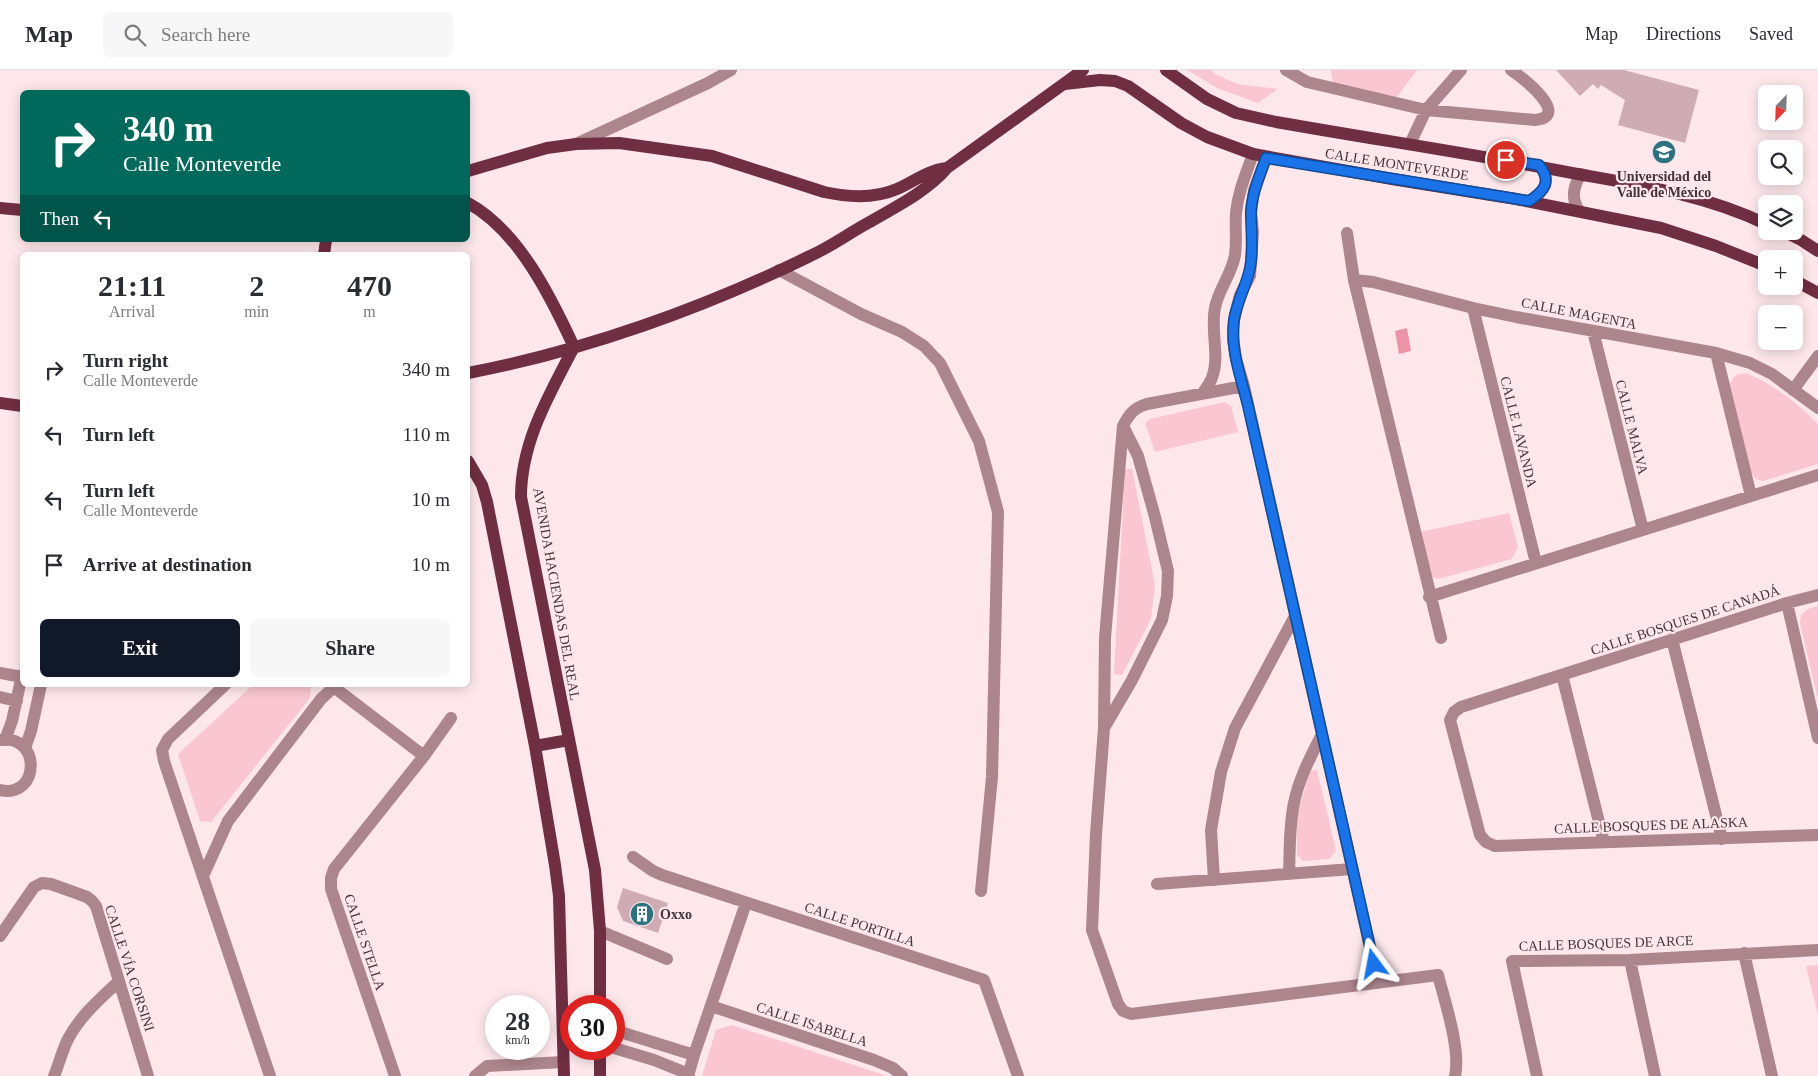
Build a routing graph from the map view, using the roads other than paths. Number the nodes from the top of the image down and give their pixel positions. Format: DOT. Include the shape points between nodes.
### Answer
graph roads {
  1 [pos="731,70"];
  2 [pos="1083,70"];
  3 [pos="1166,70"];
  4 [pos="1286,70"];
  5 [pos="1461,70"];
  6 [pos="1511,70"];
  7 [pos="1064,84"];
  8 [pos="1426,110"];
  9 [pos="576,144"];
  10 [pos="1410,144"];
  11 [pos="1253,154"];
  12 [pos="1266,158"];
  13 [pos="1539,165"];
  14 [pos="947,168"];
  15 [pos="470,170"];
  16 [pos="1581,174"];
  17 [pos="1529,201"];
  18 [pos="470,205"];
  19 [pos="0,208"];
  20 [pos="20,210"];
  21 [pos="1579,212"];
  22 [pos="1758,220"];
  23 [pos="1346,233"];
  24 [pos="1801,240"];
  25 [pos="1818,251"];
  26 [pos="1758,263"];
  27 [pos="779,270"];
  28 [pos="1354,280"];
  29 [pos="1803,285"];
  30 [pos="1818,293"];
  31 [pos="1473,308"];
  32 [pos="1593,331"];
  33 [pos="574,347"];
  34 [pos="1716,353"];
  35 [pos="1818,356"];
  36 [pos="470,373"];
  37 [pos="1244,386"];
  38 [pos="1793,390"];
  39 [pos="1203,393"];
  40 [pos="0,403"];
  41 [pos="20,406"];
  42 [pos="1818,408"];
  43 [pos="1123,426"];
  44 [pos="470,464"];
  45 [pos="1818,475"];
  46 [pos="1751,496"];
  47 [pos="1643,530"];
  48 [pos="1536,563"];
  49 [pos="1818,595"];
  50 [pos="1430,597"];
  51 [pos="1787,603"];
  52 [pos="1295,616"];
  53 [pos="1441,638"];
  54 [pos="1672,639"];
  55 [pos="0,673"];
  56 [pos="1562,675"];
  57 [pos="20,676"];
  58 [pos="20,686"];
  59 [pos="41,687"];
  60 [pos="223,687"];
  61 [pos="331,687"];
  62 [pos="333,687"];
  63 [pos="0,697"];
  64 [pos="17,701"];
  65 [pos="452,718"];
  66 [pos="1104,728"];
  67 [pos="1322,734"];
  68 [pos="1818,738"];
  69 [pos="3,740"];
  70 [pos="568,740"];
  71 [pos="535,746"];
  72 [pos="25,748"];
  73 [pos="424,756"];
  74 [pos="1,792"];
  75 [pos="1818,835"];
  76 [pos="1722,838"];
  77 [pos="1486,842"];
  78 [pos="1604,842"];
  79 [pos="633,857"];
  80 [pos="1352,869"];
  81 [pos="1289,873"];
  82 [pos="203,876"];
  83 [pos="1214,880"];
  84 [pos="1157,884"];
  85 [pos="981,891"];
  86 [pos="746,903"];
  87 [pos="600,931"];
  88 [pos="0,936"];
  89 [pos="1818,950"];
  90 [pos="1744,953"];
  91 [pos="667,958"];
  92 [pos="1630,960"];
  93 [pos="119,981"];
  94 [pos="1378,983"];
  95 [pos="600,995"];
  96 [pos="711,1006"];
  97 [pos="625,1033"];
  98 [pos="638,1037"];
  99 [pos="625,1051"];
  100 [pos="633,1054"];
  101 [pos="694,1055"];
  102 [pos="600,1060"];
  103 [pos="563,1062"];
  104 [pos="516,1070"];
  105 [pos="689,1075"];
  106 [pos="54,1076"];
  107 [pos="148,1076"];
  108 [pos="270,1076"];
  109 [pos="395,1076"];
  110 [pos="475,1076"];
  111 [pos="564,1076"];
  112 [pos="600,1076"];
  113 [pos="902,1076"];
  114 [pos="1018,1076"];
  115 [pos="1455,1076"];
  116 [pos="1537,1076"];
  117 [pos="1655,1076"];
  118 [pos="1772,1076"];
  1 -- 9 [label="street"];
  2 -- 7 [label="main road"];
  3 -- 10 [label="main road, CALLE MONTEVERDE" via="1207,99 1236,113"];
  4 -- 8 [label="street" via="1307,82"];
  5 -- 8 [label="street"];
  6 -- 8 [label="street" via="1546,102 1549,109 1543,119"];
  7 -- 11 [label="main road, CALLE MONTEVERDE" via="1115,81 1207,137"];
  7 -- 14 [label="main road"];
  8 -- 10 [label="street"];
  9 -- 14 [label="main road" via="620,143 712,156 807,187 862,196 895,190 932,171"];
  9 -- 15 [label="main road" via="547,148"];
  10 -- 13 [label="main road, CALLE MONTEVERDE"];
  11 -- 12 [label="main road, CALLE MONTEVERDE"];
  11 -- 39 [label="street" via="1239,192 1235,255 1215,306 1212,324 1215,368"];
  12 -- 17 [label="main road, CALLE MONTEVERDE"];
  12 -- 37 [label="street" via="1254,190 1251,212 1250,276 1240,295 1234,320 1236,359"];
  13 -- 16 [label="main road, CALLE MONTEVERDE"];
  13 -- 17 [label="street" via="1545,173 1545,185"];
  14 -- 27 [label="main road" via="937,179 892,209"];
  16 -- 21 [label="street" via="1573,197"];
  16 -- 22 [label="main road, CALLE MONTEVERDE" via="1692,196"];
  17 -- 21 [label="main road, CALLE MONTEVERDE"];
  18 -- 33 [label="main road" via="500,226 537,275"];
  19 -- 20 [label="main road"];
  21 -- 26 [label="main road, CALLE MONTEVERDE" via="1661,228"];
  23 -- 28 [label="street"];
  24 -- 25 [label="main road"];
  27 -- 33 [label="main road" via="667,317"];
  27 -- 85 [label="street" via="924,346 940,363 979,440 998,512 992,777"];
  28 -- 31 [label="street, CALLE MAGENTA"];
  28 -- 50 [label="street"];
  29 -- 30 [label="main road"];
  31 -- 32 [label="street, CALLE MAGENTA"];
  31 -- 48 [label="street, CALLE LAVANDA"];
  32 -- 34 [label="street, CALLE MAGENTA"];
  32 -- 47 [label="street, CALLE MALVA"];
  33 -- 36 [label="main road"];
  33 -- 70 [label="main road, AVENIDA HACIENDAS DEL REAL" via="543,405 531,437 521,482 521,497"];
  34 -- 38 [label="street, CALLE MAGENTA" via="1750,363"];
  34 -- 46 [label="street"];
  35 -- 38 [label="street"];
  37 -- 39 [label="street"];
  37 -- 52 [label="street"];
  38 -- 42 [label="street, CALLE MAGENTA"];
  39 -- 43 [label="street" via="1135,408"];
  40 -- 41 [label="main road"];
  43 -- 66 [label="street" via="1105,638"];
  43 -- 66 [label="street" via="1138,456 1157,525 1168,571 1167,596 1162,620"];
  44 -- 71 [label="main road" via="487,502"];
  45 -- 46 [label="street"];
  46 -- 47 [label="street"];
  47 -- 48 [label="street"];
  48 -- 50 [label="street"];
  49 -- 51 [label="street, CALLE BOSQUES DE CANADÁ"];
  50 -- 53 [label="street"];
  51 -- 54 [label="street, CALLE BOSQUES DE CANADÁ"];
  51 -- 68 [label="street"];
  52 -- 67 [label="street"];
  52 -- 83 [label="street" via="1235,728 1221,772 1212,830"];
  54 -- 56 [label="street, CALLE BOSQUES DE CANADÁ"];
  54 -- 76 [label="street"];
  55 -- 57 [label="street"];
  56 -- 77 [label="street, CALLE BOSQUES DE CANADÁ" via="1461,707 1450,720 1480,835"];
  56 -- 78 [label="street"];
  58 -- 64 [label="street"];
  59 -- 72 [label="street"];
  60 -- 82 [label="street" via="168,739 162,750"];
  61 -- 82 [label="street" via="228,821"];
  62 -- 73 [label="street"];
  63 -- 64 [label="street"];
  64 -- 69 [label="street"];
  65 -- 73 [label="street, CALLE STELLA"];
  66 -- 94 [label="street" via="1092,930 1123,1011 1131,1014"];
  67 -- 80 [label="street"];
  67 -- 81 [label="street" via="1294,802"];
  69 -- 72 [label="street" via="19,743"];
  70 -- 71 [label="main road"];
  70 -- 87 [label="main road, AVENIDA HACIENDAS DEL REAL" via="595,870"];
  71 -- 103 [label="main road" via="556,865"];
  72 -- 74 [label="street" via="32,764 27,780 21,787"];
  73 -- 109 [label="street, CALLE STELLA" via="330,878"];
  75 -- 76 [label="street, CALLE BOSQUES DE ALASKA"];
  76 -- 78 [label="street, CALLE BOSQUES DE ALASKA"];
  77 -- 78 [label="street, CALLE BOSQUES DE ALASKA" via="1496,846"];
  79 -- 86 [label="street, CALLE PORTILLA" via="662,875"];
  80 -- 81 [label="street"];
  80 -- 94 [label="street"];
  81 -- 83 [label="street"];
  82 -- 108 [label="street"];
  83 -- 84 [label="street"];
  86 -- 96 [label="street"];
  86 -- 114 [label="street, CALLE PORTILLA" via="984,980"];
  87 -- 91 [label="street"];
  87 -- 95 [label="main road, AVENIDA HACIENDAS DEL REAL"];
  88 -- 93 [label="street, CALLE VÍA CORSINI" via="34,887 42,883 87,897 96,906"];
  89 -- 90 [label="street, CALLE BOSQUES DE ARCE"];
  90 -- 92 [label="street, CALLE BOSQUES DE ARCE"];
  90 -- 118 [label="street"];
  92 -- 116 [label="street, CALLE BOSQUES DE ARCE" via="1512,961"];
  92 -- 117 [label="street"];
  93 -- 106 [label="street" via="79,1022"];
  93 -- 107 [label="street, CALLE VÍA CORSINI"];
  94 -- 115 [label="street" via="1438,975 1456,1053"];
  96 -- 101 [label="street"];
  96 -- 113 [label="street, CALLE ISABELLA" via="874,1060"];
  97 -- 98 [label="street"];
  98 -- 100 [label="street"];
  98 -- 101 [label="street"];
  99 -- 100 [label="street"];
  100 -- 105 [label="street"];
  101 -- 105 [label="street"];
  102 -- 112 [label="main road"];
  103 -- 104 [label="street"];
  103 -- 111 [label="main road"];
  104 -- 110 [label="street" via="487,1066"];
}
